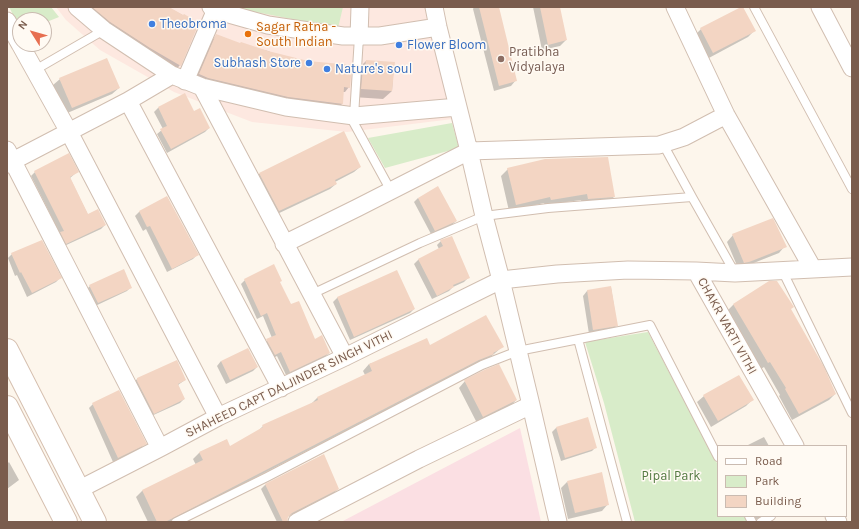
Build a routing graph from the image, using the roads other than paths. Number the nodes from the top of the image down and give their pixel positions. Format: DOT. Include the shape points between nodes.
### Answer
graph roads {
  1 [pos="77,7"];
  2 [pos="360,7"];
  3 [pos="434,7"];
  4 [pos="675,7"];
  5 [pos="754,7"];
  6 [pos="820,7"];
  7 [pos="215,8"];
  8 [pos="7,21"];
  9 [pos="438,27"];
  10 [pos="12,30"];
  11 [pos="104,30"];
  12 [pos="359,37"];
  13 [pos="24,52"];
  14 [pos="852,68"];
  15 [pos="34,70"];
  16 [pos="179,78"];
  17 [pos="202,87"];
  18 [pos="128,100"];
  19 [pos="458,107"];
  20 [pos="352,115"];
  21 [pos="726,115"];
  22 [pos="69,132"];
  23 [pos="663,144"];
  24 [pos="469,151"];
  25 [pos="9,158"];
  26 [pos="852,189"];
  27 [pos="391,191"];
  28 [pos="692,197"];
  29 [pos="484,216"];
  30 [pos="284,244"];
  31 [pos="852,267"];
  32 [pos="814,269"];
  33 [pos="782,270"];
  34 [pos="696,271"];
  35 [pos="735,273"];
  36 [pos="501,280"];
  37 [pos="312,294"];
  38 [pos="578,339"];
  39 [pos="7,350"];
  40 [pos="518,351"];
  41 [pos="345,357"];
  42 [pos="281,388"];
  43 [pos="531,405"];
  44 [pos="852,413"];
  45 [pos="9,416"];
  46 [pos="218,417"];
  47 [pos="794,445"];
  48 [pos="160,448"];
  49 [pos="717,455"];
  50 [pos="78,490"];
  51 [pos="66,522"];
  52 [pos="95,522"];
  53 [pos="176,522"];
  54 [pos="297,522"];
  55 [pos="558,522"];
  56 [pos="626,522"];
  1 -- 11 [label="street"];
  2 -- 12 [label="street"];
  3 -- 9 [label="street"];
  4 -- 21 [label="street"];
  5 -- 26 [label="lane"];
  6 -- 14 [label="street"];
  7 -- 12 [label="street" via="268,24"];
  7 -- 16 [label="street"];
  8 -- 10 [label="street"];
  9 -- 12 [label="street"];
  9 -- 19 [label="street"];
  11 -- 15 [label="lane"];
  11 -- 16 [label="street"];
  12 -- 20 [label="lane"];
  13 -- 15 [label="street"];
  15 -- 22 [label="street"];
  16 -- 17 [label="street"];
  16 -- 18 [label="street"];
  17 -- 20 [label="street" via="286,107"];
  17 -- 30 [label="street"];
  18 -- 22 [label="street"];
  18 -- 42 [label="street"];
  19 -- 20 [label="street"];
  19 -- 24 [label="street"];
  20 -- 27 [label="lane"];
  21 -- 23 [label="street" via="684,137"];
  21 -- 32 [label="street"];
  22 -- 25 [label="street"];
  22 -- 46 [label="street"];
  23 -- 24 [label="street"];
  23 -- 28 [label="lane"];
  24 -- 27 [label="street"];
  24 -- 29 [label="street"];
  25 -- 48 [label="street"];
  27 -- 30 [label="street"];
  28 -- 29 [label="lane" via="548,208"];
  28 -- 35 [label="lane"];
  29 -- 36 [label="street"];
  29 -- 37 [label="lane"];
  30 -- 37 [label="street"];
  31 -- 32 [label="street"];
  32 -- 33 [label="street"];
  33 -- 35 [label="street"];
  33 -- 44 [label="lane"];
  34 -- 35 [label="street"];
  34 -- 36 [label="street, CHAKR VARTI VITHI" via="628,270 564,273"];
  34 -- 47 [label="street, CHAKR VARTI VITHI"];
  36 -- 40 [label="street"];
  36 -- 41 [label="street, SHAHEED CAPT DALJINDER SINGH VITHI"];
  37 -- 41 [label="street"];
  38 -- 40 [label="lane"];
  38 -- 49 [label="lane" via="650,325"];
  38 -- 56 [label="lane"];
  39 -- 50 [label="main road"];
  40 -- 43 [label="street"];
  40 -- 53 [label="lane" via="482,365"];
  41 -- 42 [label="street, SHAHEED CAPT DALJINDER SINGH VITHI"];
  42 -- 46 [label="street, SHAHEED CAPT DALJINDER SINGH VITHI"];
  43 -- 54 [label="street"];
  43 -- 55 [label="street"];
  45 -- 51 [label="main road"];
  46 -- 48 [label="street, SHAHEED CAPT DALJINDER SINGH VITHI"];
  48 -- 50 [label="street, SHAHEED CAPT DALJINDER SINGH VITHI"];
  50 -- 52 [label="main road"];
}
